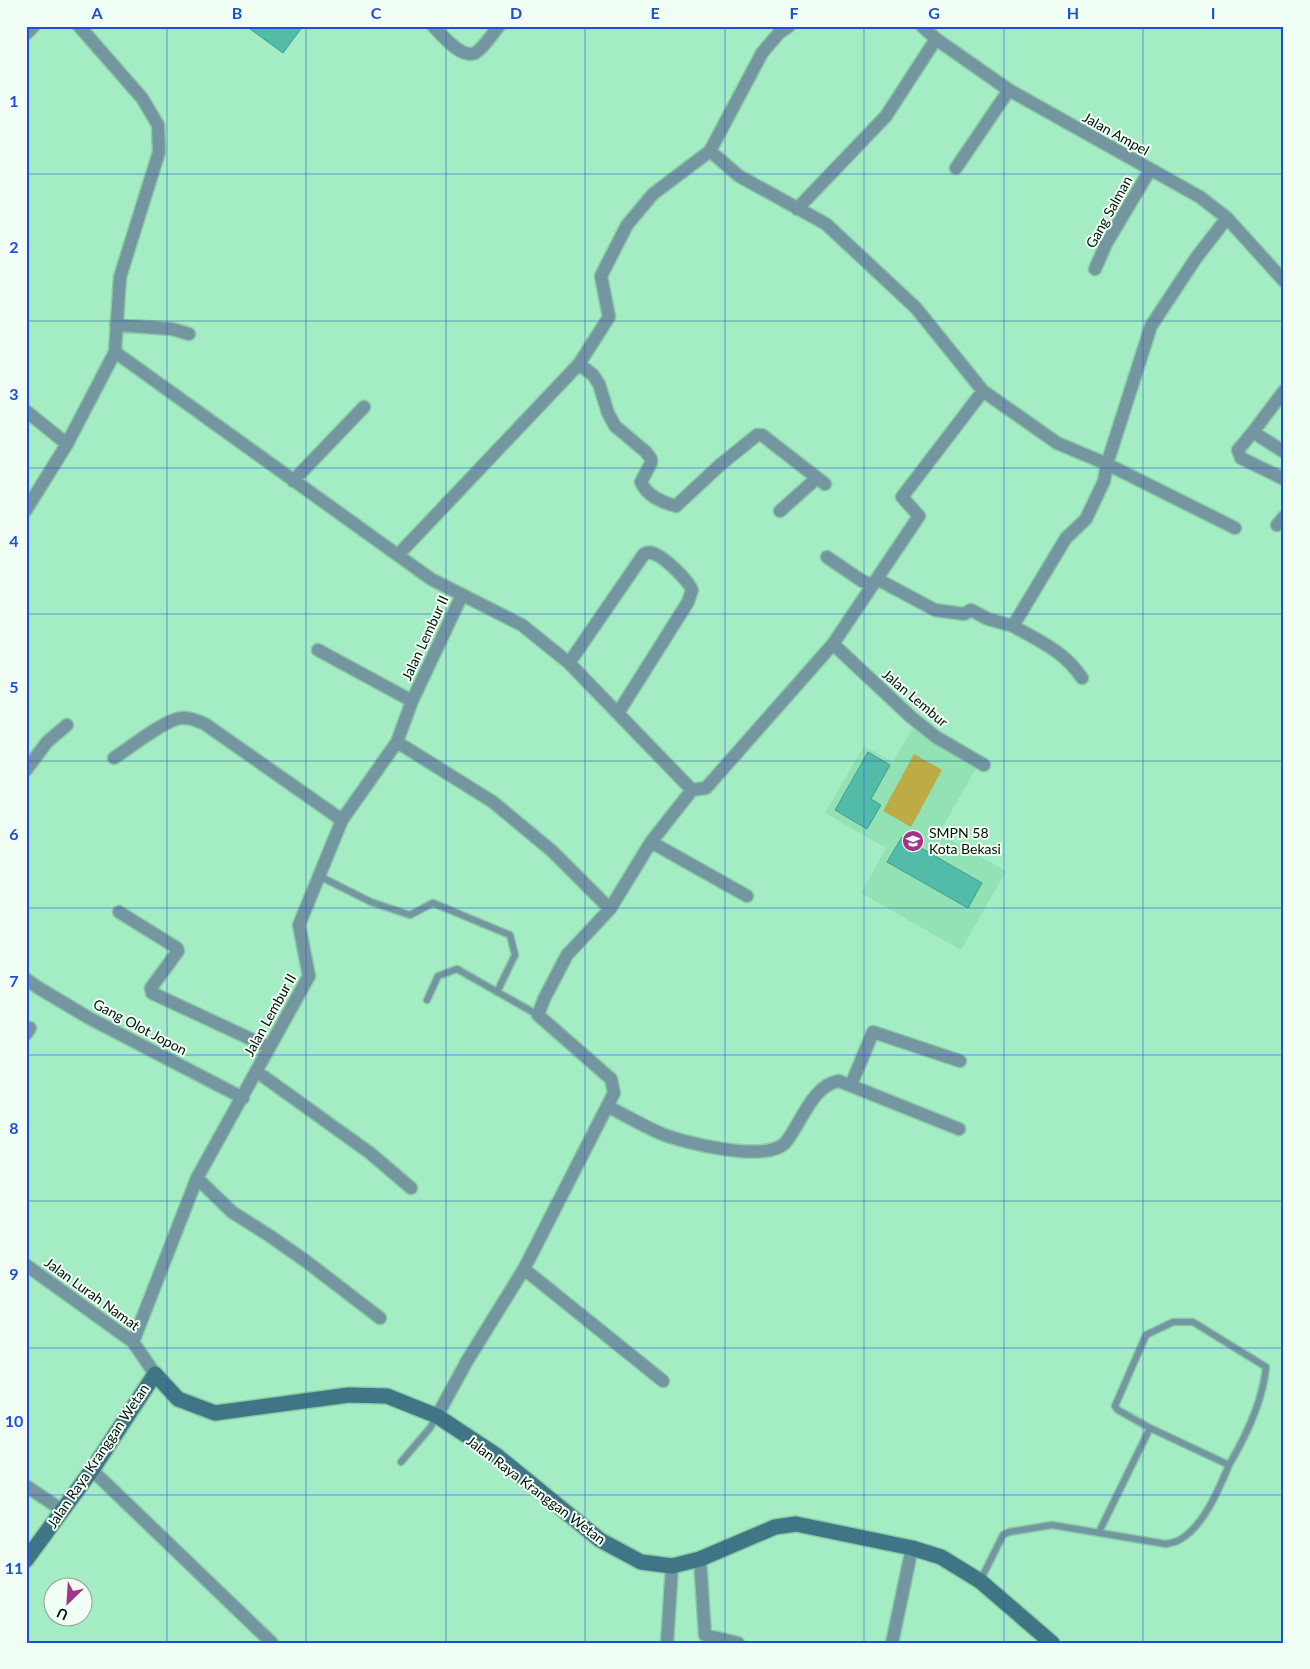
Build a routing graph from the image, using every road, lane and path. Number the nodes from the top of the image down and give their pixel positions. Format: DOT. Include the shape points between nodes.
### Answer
graph roads {
  1 [pos="34,26"];
  2 [pos="79,26"];
  3 [pos="433,26"];
  4 [pos="499,26"];
  5 [pos="788,26"];
  6 [pos="922,26"];
  7 [pos="26,34"];
  8 [pos="936,39"];
  9 [pos="1009,90"];
  10 [pos="710,151"];
  11 [pos="956,168"];
  12 [pos="1150,170"];
  13 [pos="797,209"];
  14 [pos="1227,218"];
  15 [pos="1096,269"];
  16 [pos="1284,281"];
  17 [pos="116,324"];
  18 [pos="189,334"];
  19 [pos="115,352"];
  20 [pos="579,364"];
  21 [pos="1284,390"];
  22 [pos="983,391"];
  23 [pos="364,407"];
  24 [pos="26,410"];
  25 [pos="1253,432"];
  26 [pos="67,444"];
  27 [pos="1284,452"];
  28 [pos="1108,464"];
  29 [pos="1284,479"];
  30 [pos="293,481"];
  31 [pos="26,510"];
  32 [pos="780,511"];
  33 [pos="1235,528"];
  34 [pos="398,555"];
  35 [pos="828,556"];
  36 [pos="875,582"];
  37 [pos="462,595"];
  38 [pos="1014,626"];
  39 [pos="833,644"];
  40 [pos="318,650"];
  41 [pos="569,663"];
  42 [pos="1082,678"];
  43 [pos="412,701"];
  44 [pos="618,713"];
  45 [pos="67,725"];
  46 [pos="396,742"];
  47 [pos="114,758"];
  48 [pos="984,765"];
  49 [pos="26,770"];
  50 [pos="692,790"];
  51 [pos="342,820"];
  52 [pos="651,842"];
  53 [pos="319,876"];
  54 [pos="747,896"];
  55 [pos="610,910"];
  56 [pos="120,912"];
  57 [pos="26,979"];
  58 [pos="498,992"];
  59 [pos="427,1000"];
  60 [pos="538,1015"];
  61 [pos="268,1047"];
  62 [pos="960,1061"];
  63 [pos="256,1071"];
  64 [pos="851,1085"];
  65 [pos="243,1098"];
  66 [pos="607,1106"];
  67 [pos="959,1129"];
  68 [pos="197,1178"];
  69 [pos="411,1188"];
  70 [pos="26,1265"];
  71 [pos="524,1269"];
  72 [pos="380,1318"];
  73 [pos="133,1342"];
  74 [pos="155,1374"];
  75 [pos="663,1382"];
  76 [pos="437,1416"];
  77 [pos="1150,1428"];
  78 [pos="401,1462"];
  79 [pos="1229,1466"];
  80 [pos="92,1470"];
  81 [pos="26,1486"];
  82 [pos="62,1510"];
  83 [pos="1099,1532"];
  84 [pos="912,1548"];
  85 [pos="700,1558"];
  86 [pos="26,1560"];
  87 [pos="672,1566"];
  88 [pos="980,1581"];
  89 [pos="265,1641"];
  90 [pos="667,1643"];
  91 [pos="738,1643"];
  92 [pos="892,1643"];
  93 [pos="1052,1643"];
  1 -- 7 [label="street"];
  2 -- 17 [label="street" via="142,98 158,125 159,152 120,276"];
  3 -- 4 [label="street" via="454,47 469,54 475,52"];
  5 -- 10 [label="street" via="762,53"];
  6 -- 8 [label="street, Jalan Ampel"];
  8 -- 9 [label="street, Jalan Ampel"];
  8 -- 13 [label="street" via="886,116"];
  9 -- 11 [label="street"];
  9 -- 12 [label="street, Jalan Ampel"];
  10 -- 13 [label="street" via="739,176"];
  10 -- 20 [label="street" via="653,194 627,225 601,276 610,317"];
  12 -- 14 [label="street, Jalan Ampel" via="1200,197"];
  12 -- 15 [label="street, Gang Salman" via="1106,244"];
  13 -- 22 [label="street" via="826,224 916,308"];
  14 -- 16 [label="street, Jalan Ampel"];
  14 -- 28 [label="street" via="1151,326"];
  17 -- 18 [label="street" via="172,329"];
  17 -- 19 [label="street"];
  19 -- 26 [label="street"];
  19 -- 30 [label="street"];
  20 -- 32 [label="street" via="599,384 615,426 651,459 652,463 641,482 645,492 676,506 720,465 757,435 762,435 821,481"];
  20 -- 34 [label="street"];
  21 -- 25 [label="street"];
  22 -- 28 [label="street" via="1057,443"];
  22 -- 36 [label="street" via="902,497 919,516"];
  23 -- 30 [label="street"];
  24 -- 26 [label="street"];
  25 -- 27 [label="street"];
  25 -- 29 [label="street" via="1238,450 1242,458"];
  26 -- 31 [label="street"];
  28 -- 33 [label="street"];
  28 -- 38 [label="street" via="1104,482 1086,519 1066,538"];
  30 -- 34 [label="street"];
  34 -- 37 [label="street" via="431,579"];
  35 -- 36 [label="street" via="862,580"];
  36 -- 38 [label="street" via="935,610 964,614 971,610 988,619"];
  36 -- 39 [label="street"];
  37 -- 41 [label="street" via="522,625"];
  37 -- 43 [label="street, Jalan Lembur II"];
  38 -- 42 [label="street" via="1059,652 1073,664"];
  39 -- 48 [label="street, Jalan Lembur" via="936,737"];
  39 -- 50 [label="street" via="706,788"];
  40 -- 43 [label="street"];
  41 -- 44 [label="street"];
  41 -- 44 [label="street" via="644,554 657,554 679,573 692,590 688,602"];
  43 -- 46 [label="street, Jalan Lembur II"];
  44 -- 50 [label="street"];
  45 -- 49 [label="street" via="47,742"];
  46 -- 51 [label="street, Jalan Lembur II"];
  46 -- 55 [label="street" via="493,802 552,851"];
  47 -- 51 [label="street" via="166,724 180,717 192,718"];
  50 -- 52 [label="street"];
  51 -- 53 [label="street, Jalan Lembur II"];
  52 -- 54 [label="street"];
  52 -- 55 [label="street"];
  53 -- 58 [label="lane" via="371,902 410,915 433,903 510,935 516,955"];
  53 -- 61 [label="street, Jalan Lembur II" via="299,925 308,976"];
  55 -- 60 [label="street" via="567,955"];
  56 -- 61 [label="street" via="177,948 151,988 152,993"];
  57 -- 65 [label="street, Gang Olot Jopon" via="89,1018"];
  58 -- 59 [label="lane" via="457,969 438,976"];
  58 -- 60 [label="lane"];
  60 -- 66 [label="street" via="611,1079 614,1092"];
  61 -- 63 [label="street, Jalan Lembur II"];
  62 -- 64 [label="street" via="873,1032"];
  63 -- 65 [label="street, Jalan Lembur II"];
  63 -- 69 [label="street" via="370,1153"];
  64 -- 66 [label="street" via="831,1082 820,1090 783,1144 756,1153 684,1141 662,1134"];
  64 -- 67 [label="street"];
  65 -- 68 [label="street, Jalan Lembur II"];
  66 -- 71 [label="street"];
  68 -- 72 [label="street" via="232,1212 307,1262"];
  68 -- 73 [label="street, Jalan Lembur II"];
  70 -- 73 [label="street, Jalan Lurah Namat"];
  71 -- 75 [label="street"];
  71 -- 76 [label="street"];
  73 -- 74 [label="street, Jalan Lurah Namat"];
  74 -- 76 [label="main road, Jalan Raya Kranggan Wetan" via="178,1400 215,1413 349,1395 387,1396"];
  74 -- 80 [label="main road, Jalan Raya Kranggan Wetan"];
  76 -- 78 [label="lane"];
  76 -- 87 [label="main road, Jalan Raya Kranggan Wetan" via="496,1455 600,1540 641,1562"];
  77 -- 79 [label="lane"];
  77 -- 79 [label="lane" via="1115,1406 1146,1335 1173,1322 1193,1322 1266,1366 1264,1385"];
  77 -- 83 [label="lane"];
  79 -- 83 [label="lane" via="1213,1501 1181,1540 1153,1543"];
  80 -- 82 [label="main road, Jalan Raya Kranggan Wetan"];
  80 -- 89 [label="street"];
  81 -- 82 [label="street"];
  82 -- 86 [label="main road, Jalan Raya Kranggan Wetan"];
  83 -- 88 [label="lane" via="1052,1525 1008,1532 1003,1535"];
  84 -- 85 [label="main road, Jalan Raya Kranggan Wetan" via="796,1524 775,1527"];
  84 -- 88 [label="main road" via="941,1557"];
  84 -- 92 [label="street"];
  85 -- 87 [label="main road, Jalan Raya Kranggan Wetan"];
  85 -- 91 [label="street" via="705,1635"];
  87 -- 90 [label="street"];
  88 -- 93 [label="main road"];
}
